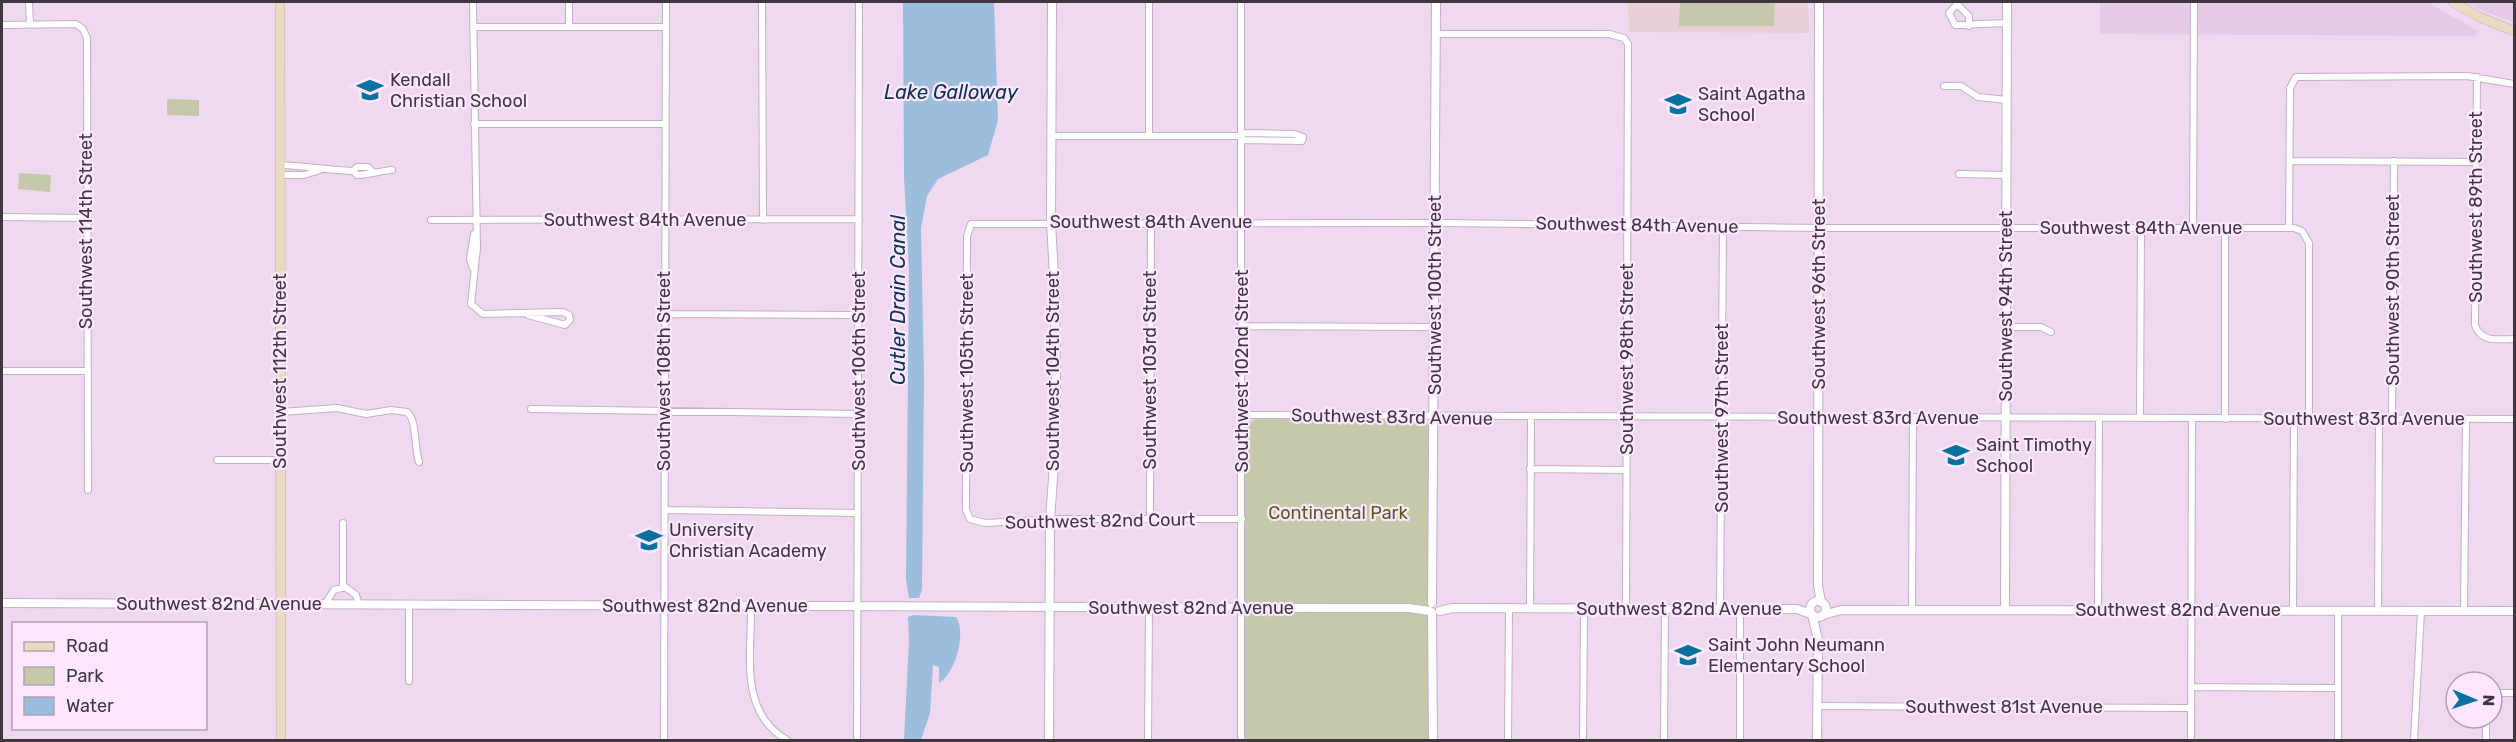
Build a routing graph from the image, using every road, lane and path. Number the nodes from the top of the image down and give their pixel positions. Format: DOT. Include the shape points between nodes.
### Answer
graph roads {
  1 [pos="29,2"];
  2 [pos="280,2"];
  3 [pos="473,2"];
  4 [pos="569,2"];
  5 [pos="666,2"];
  6 [pos="762,2"];
  7 [pos="859,2"];
  8 [pos="1052,2"];
  9 [pos="1149,2"];
  10 [pos="1241,2"];
  11 [pos="1436,2"];
  12 [pos="1819,2"];
  13 [pos="2007,2"];
  14 [pos="2194,2"];
  15 [pos="2453,2"];
  16 [pos="2007,23"];
  17 [pos="30,24"];
  18 [pos="2,25"];
  19 [pos="1969,26"];
  20 [pos="473,27"];
  21 [pos="569,27"];
  22 [pos="666,27"];
  23 [pos="2514,31"];
  24 [pos="1436,34"];
  25 [pos="2476,77"];
  26 [pos="2514,84"];
  27 [pos="1944,86"];
  28 [pos="2007,100"];
  29 [pos="474,124"];
  30 [pos="665,124"];
  31 [pos="1242,134"];
  32 [pos="1051,136"];
  33 [pos="1149,136"];
  34 [pos="2290,161"];
  35 [pos="2394,161"];
  36 [pos="2476,162"];
  37 [pos="280,170"];
  38 [pos="392,170"];
  39 [pos="1959,174"];
  40 [pos="2007,174"];
  41 [pos="2,217"];
  42 [pos="86,218"];
  43 [pos="859,219"];
  44 [pos="431,220"];
  45 [pos="476,220"];
  46 [pos="665,220"];
  47 [pos="763,220"];
  48 [pos="1051,222"];
  49 [pos="1151,222"];
  50 [pos="1242,223"];
  51 [pos="1435,224"];
  52 [pos="1627,225"];
  53 [pos="1723,227"];
  54 [pos="1819,228"];
  55 [pos="2007,228"];
  56 [pos="2141,228"];
  57 [pos="2193,228"];
  58 [pos="2289,228"];
  59 [pos="2225,229"];
  60 [pos="967,236"];
  61 [pos="664,314"];
  62 [pos="528,315"];
  63 [pos="859,315"];
  64 [pos="1242,326"];
  65 [pos="1434,327"];
  66 [pos="2006,327"];
  67 [pos="2051,332"];
  68 [pos="2514,339"];
  69 [pos="2,371"];
  70 [pos="88,371"];
  71 [pos="531,409"];
  72 [pos="280,412"];
  73 [pos="663,413"];
  74 [pos="859,414"];
  75 [pos="1242,415"];
  76 [pos="1434,417"];
  77 [pos="1626,417"];
  78 [pos="1722,417"];
  79 [pos="1531,418"];
  80 [pos="1818,418"];
  81 [pos="1913,418"];
  82 [pos="2005,418"];
  83 [pos="2099,418"];
  84 [pos="2140,418"];
  85 [pos="2192,418"];
  86 [pos="2225,419"];
  87 [pos="2294,419"];
  88 [pos="2309,419"];
  89 [pos="2379,419"];
  90 [pos="2392,419"];
  91 [pos="2466,419"];
  92 [pos="2514,419"];
  93 [pos="217,460"];
  94 [pos="280,460"];
  95 [pos="419,462"];
  96 [pos="1530,469"];
  97 [pos="1626,470"];
  98 [pos="88,490"];
  99 [pos="665,510"];
  100 [pos="966,510"];
  101 [pos="858,513"];
  102 [pos="1150,518"];
  103 [pos="1242,519"];
  104 [pos="1050,520"];
  105 [pos="343,523"];
  106 [pos="343,588"];
  107 [pos="2,603"];
  108 [pos="280,604"];
  109 [pos="325,604"];
  110 [pos="409,604"];
  111 [pos="359,605"];
  112 [pos="665,606"];
  113 [pos="751,606"];
  114 [pos="857,606"];
  115 [pos="1049,607"];
  116 [pos="1241,607"];
  117 [pos="1149,608"];
  118 [pos="1435,608"];
  119 [pos="1509,609"];
  120 [pos="1530,609"];
  121 [pos="1584,609"];
  122 [pos="1626,609"];
  123 [pos="1665,609"];
  124 [pos="1720,609"];
  125 [pos="1740,609"];
  126 [pos="1817,609"];
  127 [pos="1912,610"];
  128 [pos="2005,610"];
  129 [pos="2098,610"];
  130 [pos="2192,610"];
  131 [pos="2293,610"];
  132 [pos="2338,611"];
  133 [pos="2378,611"];
  134 [pos="2421,611"];
  135 [pos="2464,611"];
  136 [pos="2514,611"];
  137 [pos="409,681"];
  138 [pos="2192,687"];
  139 [pos="2338,688"];
  140 [pos="1818,706"];
  141 [pos="2192,708"];
  142 [pos="281,741"];
  143 [pos="664,741"];
  144 [pos="787,741"];
  145 [pos="857,741"];
  146 [pos="1049,741"];
  147 [pos="1148,741"];
  148 [pos="1241,741"];
  149 [pos="1433,741"];
  150 [pos="1508,741"];
  151 [pos="1583,741"];
  152 [pos="1664,741"];
  153 [pos="1740,741"];
  154 [pos="1817,741"];
  155 [pos="2191,741"];
  156 [pos="2338,741"];
  157 [pos="2414,741"];
  1 -- 17 [label="street"];
  2 -- 37 [label="main road, Southwest 112th Street"];
  3 -- 20 [label="street"];
  4 -- 21 [label="street"];
  5 -- 22 [label="street, Southwest 108th Street"];
  6 -- 47 [label="street"];
  7 -- 43 [label="street, Southwest 106th Street"];
  8 -- 32 [label="street, Southwest 104th Street"];
  9 -- 33 [label="street"];
  10 -- 31 [label="street, Southwest 102nd Street"];
  11 -- 24 [label="street, Southwest 100th Street"];
  12 -- 54 [label="street, Southwest 96th Street"];
  13 -- 16 [label="street, Southwest 94th Street"];
  14 -- 57 [label="street"];
  15 -- 23 [label="main road"];
  16 -- 19 [label="street"];
  16 -- 28 [label="street, Southwest 94th Street"];
  17 -- 18 [label="street, Southwest 114th Street"];
  17 -- 42 [label="street, Southwest 114th Street" via="76,24 87,35"];
  20 -- 21 [label="street"];
  20 -- 29 [label="street"];
  21 -- 22 [label="street"];
  22 -- 30 [label="street, Southwest 108th Street"];
  24 -- 51 [label="street, Southwest 100th Street"];
  24 -- 52 [label="street, Southwest 98th Street" via="1609,34 1624,38 1628,49"];
  25 -- 26 [label="street"];
  25 -- 34 [label="street" via="2294,79 2290,88"];
  25 -- 36 [label="street, Southwest 89th Street"];
  27 -- 28 [label="street" via="1961,86 1978,97"];
  28 -- 40 [label="street, Southwest 94th Street"];
  29 -- 30 [label="street"];
  29 -- 45 [label="street"];
  30 -- 46 [label="street, Southwest 108th Street"];
  31 -- 31 [label="street" via="1302,141 1304,137 1294,134"];
  31 -- 33 [label="street"];
  31 -- 50 [label="street, Southwest 102nd Street"];
  32 -- 33 [label="street"];
  32 -- 48 [label="street, Southwest 104th Street"];
  34 -- 35 [label="street"];
  34 -- 58 [label="street"];
  35 -- 36 [label="street"];
  35 -- 90 [label="street, Southwest 90th Street"];
  36 -- 68 [label="street, Southwest 89th Street" via="2475,321 2481,335"];
  37 -- 38 [label="street" via="304,175 320,170 353,171 357,175"];
  37 -- 72 [label="main road, Southwest 112th Street"];
  39 -- 40 [label="street"];
  40 -- 55 [label="street, Southwest 94th Street"];
  41 -- 42 [label="street"];
  42 -- 70 [label="street, Southwest 114th Street"];
  43 -- 47 [label="street, Southwest 84th Avenue"];
  43 -- 63 [label="street, Southwest 106th Street"];
  44 -- 45 [label="street, Southwest 84th Avenue"];
  45 -- 46 [label="street, Southwest 84th Avenue"];
  45 -- 62 [label="street" via="473,307 483,314"];
  46 -- 47 [label="street, Southwest 84th Avenue"];
  46 -- 61 [label="street, Southwest 108th Street"];
  48 -- 49 [label="street, Southwest 84th Avenue"];
  48 -- 60 [label="street, Southwest 84th Avenue" via="974,222"];
  48 -- 104 [label="street, Southwest 104th Street" via="1056,377"];
  49 -- 50 [label="street, Southwest 84th Avenue"];
  49 -- 102 [label="street, Southwest 103rd Street"];
  50 -- 51 [label="street, Southwest 84th Avenue"];
  50 -- 64 [label="street, Southwest 102nd Street"];
  51 -- 52 [label="street, Southwest 84th Avenue"];
  51 -- 65 [label="street, Southwest 100th Street"];
  52 -- 53 [label="street, Southwest 84th Avenue"];
  52 -- 77 [label="street, Southwest 98th Street"];
  53 -- 54 [label="street, Southwest 84th Avenue"];
  53 -- 78 [label="street, Southwest 97th Street"];
  54 -- 55 [label="street, Southwest 84th Avenue"];
  54 -- 80 [label="street, Southwest 96th Street"];
  55 -- 56 [label="street, Southwest 84th Avenue"];
  55 -- 66 [label="street, Southwest 94th Street"];
  56 -- 57 [label="street, Southwest 84th Avenue"];
  56 -- 84 [label="street"];
  57 -- 59 [label="street, Southwest 84th Avenue"];
  58 -- 59 [label="street, Southwest 84th Avenue"];
  58 -- 88 [label="street" via="2302,231 2309,243"];
  59 -- 86 [label="street"];
  60 -- 100 [label="street, Southwest 105th Street"];
  61 -- 63 [label="street"];
  61 -- 73 [label="street, Southwest 108th Street"];
  62 -- 62 [label="street" via="559,326 570,320 563,312"];
  63 -- 74 [label="street, Southwest 106th Street"];
  64 -- 65 [label="street"];
  64 -- 75 [label="street, Southwest 102nd Street"];
  65 -- 76 [label="street, Southwest 100th Street"];
  66 -- 67 [label="street" via="2041,327"];
  66 -- 82 [label="street, Southwest 94th Street"];
  69 -- 70 [label="street"];
  70 -- 98 [label="street, Southwest 114th Street"];
  71 -- 73 [label="street"];
  72 -- 94 [label="main road, Southwest 112th Street"];
  72 -- 95 [label="street" via="337,408 366,414 395,410 409,414 414,421"];
  73 -- 74 [label="street"];
  73 -- 99 [label="street, Southwest 108th Street"];
  74 -- 101 [label="street, Southwest 106th Street"];
  75 -- 76 [label="street, Southwest 83rd Avenue"];
  75 -- 103 [label="street, Southwest 102nd Street"];
  76 -- 79 [label="street, Southwest 83rd Avenue"];
  76 -- 118 [label="street, Southwest 100th Street"];
  77 -- 78 [label="street, Southwest 83rd Avenue"];
  77 -- 79 [label="street, Southwest 83rd Avenue"];
  77 -- 97 [label="street, Southwest 98th Street"];
  78 -- 80 [label="street, Southwest 83rd Avenue"];
  78 -- 124 [label="street, Southwest 97th Street"];
  79 -- 96 [label="street"];
  80 -- 81 [label="street, Southwest 83rd Avenue"];
  80 -- 126 [label="street, Southwest 96th Street"];
  81 -- 82 [label="street, Southwest 83rd Avenue"];
  81 -- 127 [label="street"];
  82 -- 83 [label="street, Southwest 83rd Avenue"];
  82 -- 128 [label="street, Southwest 94th Street"];
  83 -- 84 [label="street, Southwest 83rd Avenue"];
  83 -- 129 [label="street"];
  84 -- 85 [label="street, Southwest 83rd Avenue"];
  85 -- 86 [label="street, Southwest 83rd Avenue"];
  85 -- 130 [label="street"];
  86 -- 87 [label="street, Southwest 83rd Avenue"];
  87 -- 88 [label="street, Southwest 83rd Avenue"];
  87 -- 131 [label="street"];
  88 -- 89 [label="street, Southwest 83rd Avenue"];
  89 -- 90 [label="street, Southwest 83rd Avenue"];
  89 -- 133 [label="street"];
  90 -- 91 [label="street, Southwest 83rd Avenue"];
  91 -- 92 [label="street, Southwest 83rd Avenue"];
  91 -- 135 [label="street"];
  93 -- 94 [label="street"];
  94 -- 108 [label="main road, Southwest 112th Street"];
  96 -- 97 [label="street"];
  96 -- 120 [label="street"];
  97 -- 122 [label="street, Southwest 98th Street"];
  99 -- 101 [label="street"];
  99 -- 112 [label="street, Southwest 108th Street"];
  100 -- 104 [label="street, Southwest 82nd Court" via="977,523"];
  101 -- 114 [label="street, Southwest 106th Street"];
  102 -- 103 [label="street, Southwest 82nd Court"];
  102 -- 104 [label="street, Southwest 82nd Court"];
  103 -- 116 [label="street, Southwest 102nd Street"];
  104 -- 115 [label="street, Southwest 104th Street"];
  105 -- 106 [label="street"];
  106 -- 109 [label="street" via="331,593"];
  106 -- 111 [label="street" via="357,594"];
  107 -- 108 [label="street, Southwest 82nd Avenue"];
  108 -- 109 [label="street, Southwest 82nd Avenue"];
  108 -- 142 [label="main road, Southwest 112th Street"];
  109 -- 111 [label="street, Southwest 82nd Avenue"];
  110 -- 111 [label="street, Southwest 82nd Avenue"];
  110 -- 112 [label="street, Southwest 82nd Avenue"];
  110 -- 137 [label="street"];
  112 -- 113 [label="street, Southwest 82nd Avenue"];
  112 -- 143 [label="street, Southwest 108th Street"];
  113 -- 114 [label="street, Southwest 82nd Avenue"];
  113 -- 144 [label="street" via="750,683 758,710 773,731"];
  114 -- 115 [label="street, Southwest 82nd Avenue"];
  114 -- 145 [label="street, Southwest 106th Street"];
  115 -- 117 [label="street, Southwest 82nd Avenue"];
  115 -- 146 [label="street, Southwest 104th Street"];
  116 -- 117 [label="street, Southwest 82nd Avenue"];
  116 -- 118 [label="street, Southwest 82nd Avenue"];
  116 -- 148 [label="street, Southwest 102nd Street"];
  117 -- 147 [label="street"];
  118 -- 119 [label="street, Southwest 82nd Avenue"];
  118 -- 149 [label="street, Southwest 100th Street"];
  119 -- 120 [label="street, Southwest 82nd Avenue"];
  119 -- 150 [label="street"];
  120 -- 121 [label="street, Southwest 82nd Avenue"];
  121 -- 122 [label="street, Southwest 82nd Avenue"];
  121 -- 151 [label="street"];
  122 -- 123 [label="street, Southwest 82nd Avenue"];
  123 -- 124 [label="street, Southwest 82nd Avenue"];
  123 -- 152 [label="street"];
  124 -- 125 [label="street, Southwest 82nd Avenue"];
  125 -- 126 [label="street, Southwest 82nd Avenue"];
  125 -- 153 [label="street"];
  126 -- 127 [label="street, Southwest 82nd Avenue"];
  126 -- 140 [label="street"];
  127 -- 128 [label="street, Southwest 82nd Avenue"];
  128 -- 129 [label="street, Southwest 82nd Avenue"];
  129 -- 130 [label="street, Southwest 82nd Avenue"];
  130 -- 131 [label="street, Southwest 82nd Avenue"];
  130 -- 138 [label="street"];
  131 -- 132 [label="street, Southwest 82nd Avenue"];
  132 -- 133 [label="street, Southwest 82nd Avenue"];
  132 -- 139 [label="street"];
  133 -- 134 [label="street, Southwest 82nd Avenue"];
  134 -- 135 [label="street, Southwest 82nd Avenue"];
  134 -- 157 [label="street"];
  135 -- 136 [label="street, Southwest 82nd Avenue"];
  138 -- 139 [label="street"];
  138 -- 141 [label="street"];
  139 -- 156 [label="street"];
  140 -- 141 [label="street, Southwest 81st Avenue"];
  140 -- 154 [label="street"];
  141 -- 155 [label="street"];
}
